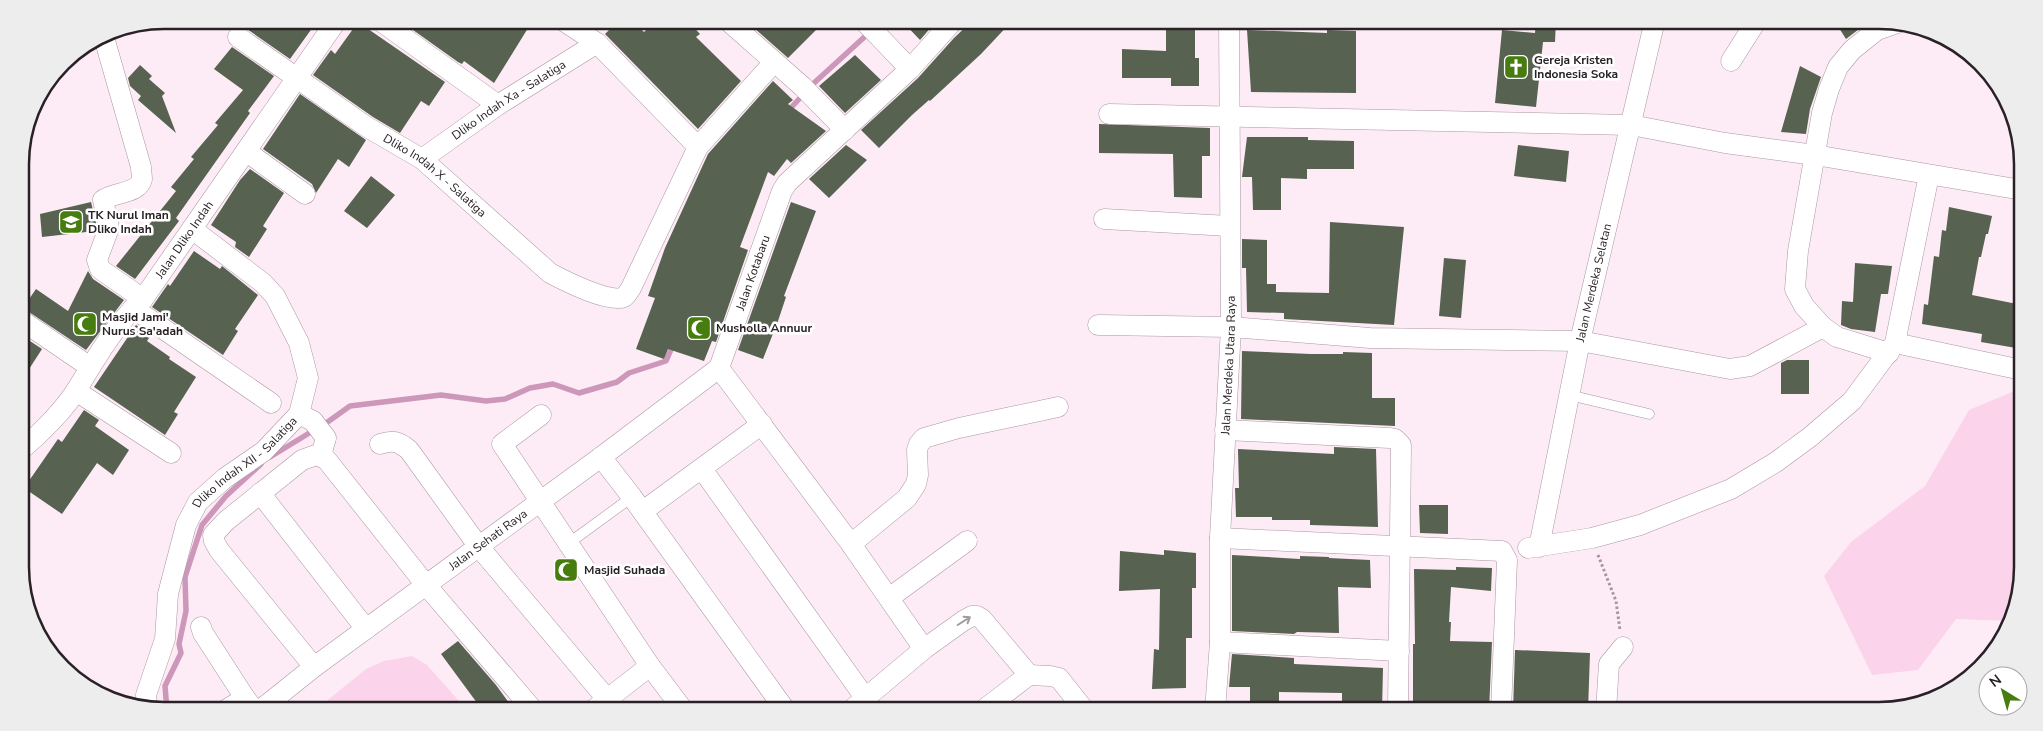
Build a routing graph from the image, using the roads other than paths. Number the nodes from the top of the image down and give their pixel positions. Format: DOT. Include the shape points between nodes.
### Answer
graph roads {
  1 [pos="331,29"];
  2 [pos="392,29"];
  3 [pos="576,29"];
  4 [pos="737,29"];
  5 [pos="872,29"];
  6 [pos="946,29"];
  7 [pos="1229,29"];
  8 [pos="1653,29"];
  9 [pos="1751,29"];
  10 [pos="1881,29"];
  11 [pos="238,37"];
  12 [pos="105,42"];
  13 [pos="597,43"];
  14 [pos="1731,61"];
  15 [pos="774,62"];
  16 [pos="910,68"];
  17 [pos="297,78"];
  18 [pos="498,105"];
  19 [pos="1109,114"];
  20 [pos="1230,116"];
  21 [pos="1631,125"];
  22 [pos="845,130"];
  23 [pos="698,147"];
  24 [pos="247,152"];
  25 [pos="1815,155"];
  26 [pos="422,159"];
  27 [pos="1929,175"];
  28 [pos="2014,189"];
  29 [pos="305,194"];
  30 [pos="1104,219"];
  31 [pos="1230,226"];
  32 [pos="192,229"];
  33 [pos="138,303"];
  34 [pos="29,325"];
  35 [pos="1098,325"];
  36 [pos="1231,327"];
  37 [pos="1823,327"];
  38 [pos="1580,341"];
  39 [pos="1892,348"];
  40 [pos="90,366"];
  41 [pos="719,368"];
  42 [pos="2014,369"];
  43 [pos="76,391"];
  44 [pos="1569,395"];
  45 [pos="271,403"];
  46 [pos="1058,408"];
  47 [pos="1649,414"];
  48 [pos="541,415"];
  49 [pos="306,417"];
  50 [pos="762,424"];
  51 [pos="1225,430"];
  52 [pos="29,435"];
  53 [pos="380,444"];
  54 [pos="323,447"];
  55 [pos="171,453"];
  56 [pos="601,457"];
  57 [pos="702,469"];
  58 [pos="260,494"];
  59 [pos="541,501"];
  60 [pos="638,504"];
  61 [pos="1220,538"];
  62 [pos="967,541"];
  63 [pos="569,543"];
  64 [pos="851,544"];
  65 [pos="1399,545"];
  66 [pos="479,546"];
  67 [pos="1521,549"];
  68 [pos="426,585"];
  69 [pos="889,598"];
  70 [pos="201,627"];
  71 [pos="366,629"];
  72 [pos="1220,642"];
  73 [pos="1623,647"];
  74 [pos="924,649"];
  75 [pos="1399,651"];
  76 [pos="314,666"];
  77 [pos="650,666"];
  78 [pos="1030,675"];
  79 [pos="866,699"];
  80 [pos="146,701"];
  81 [pos="250,702"];
  82 [pos="260,702"];
  83 [pos="526,702"];
  84 [pos="598,702"];
  85 [pos="604,702"];
  86 [pos="677,702"];
  87 [pos="780,702"];
  88 [pos="862,702"];
  89 [pos="994,702"];
  90 [pos="1078,702"];
  91 [pos="1216,702"];
  92 [pos="1398,702"];
  93 [pos="1501,702"];
  94 [pos="1607,702"];
  1 -- 17 [label="street, Jalan Dliko Indah"];
  2 -- 18 [label="street"];
  3 -- 13 [label="street"];
  4 -- 15 [label="street"];
  5 -- 16 [label="street"];
  6 -- 16 [label="street, Jalan Kotabaru"];
  7 -- 20 [label="street, Jalan Merdeka Utara Raya"];
  8 -- 21 [label="street, Jalan Merdeka Selatan"];
  9 -- 14 [label="street"];
  10 -- 25 [label="street" via="1852,50 1838,67 1822,113"];
  11 -- 17 [label="street, Dliko Indah X - Salatiga"];
  12 -- 33 [label="street" via="142,180 133,189 103,200 108,228 97,265"];
  13 -- 18 [label="street, Dliko Indah Xa - Salatiga"];
  13 -- 23 [label="street"];
  15 -- 22 [label="street"];
  15 -- 23 [label="street"];
  16 -- 22 [label="street, Jalan Kotabaru"];
  17 -- 24 [label="street, Jalan Dliko Indah"];
  17 -- 26 [label="street, Dliko Indah X - Salatiga" via="367,127"];
  18 -- 26 [label="street, Dliko Indah Xa - Salatiga"];
  19 -- 20 [label="street"];
  20 -- 21 [label="street"];
  20 -- 31 [label="street, Jalan Merdeka Utara Raya"];
  21 -- 25 [label="street" via="1725,143"];
  21 -- 38 [label="street, Jalan Merdeka Selatan"];
  22 -- 41 [label="street, Jalan Kotabaru" via="782,191"];
  23 -- 26 [label="street, Dliko Indah X - Salatiga" via="631,288 625,296 617,298 598,294 550,273"];
  24 -- 29 [label="street"];
  24 -- 32 [label="street, Jalan Dliko Indah"];
  25 -- 27 [label="street"];
  25 -- 37 [label="street" via="1798,251 1795,290"];
  27 -- 28 [label="street"];
  27 -- 39 [label="street"];
  30 -- 31 [label="street"];
  31 -- 36 [label="street, Jalan Merdeka Utara Raya"];
  32 -- 33 [label="street, Jalan Dliko Indah"];
  32 -- 49 [label="street, Dliko Indah XII - Salatiga" via="258,279 278,301 299,343 308,378"];
  33 -- 40 [label="street, Jalan Dliko Indah"];
  33 -- 45 [label="street"];
  34 -- 40 [label="street"];
  35 -- 36 [label="street"];
  36 -- 38 [label="street" via="1370,338"];
  36 -- 51 [label="street, Jalan Merdeka Utara Raya"];
  37 -- 38 [label="street" via="1750,366 1730,370"];
  37 -- 39 [label="street" via="1848,342"];
  38 -- 44 [label="street, Jalan Merdeka Selatan"];
  39 -- 42 [label="street"];
  39 -- 67 [label="street" via="1852,401 1831,420 1776,462 1731,489 1640,525 1592,538"];
  40 -- 43 [label="street, Jalan Dliko Indah"];
  41 -- 50 [label="street"];
  41 -- 56 [label="street, Jalan Sehati Raya"];
  43 -- 52 [label="street, Jalan Dliko Indah"];
  43 -- 55 [label="street"];
  44 -- 47 [label="lane"];
  44 -- 67 [label="street, Jalan Merdeka Selatan"];
  46 -- 64 [label="street" via="924,438 917,450 918,475 913,490"];
  48 -- 59 [label="street" via="502,444"];
  49 -- 54 [label="street"];
  49 -- 80 [label="street, Dliko Indah XII - Salatiga" via="198,502 186,525 168,594 165,639"];
  50 -- 57 [label="street"];
  50 -- 64 [label="street"];
  51 -- 61 [label="street, Jalan Merdeka Utara Raya"];
  51 -- 65 [label="street" via="1395,439 1402,449"];
  53 -- 66 [label="street" via="392,440 409,450"];
  54 -- 58 [label="street"];
  54 -- 68 [label="street" via="348,486"];
  56 -- 59 [label="street, Jalan Sehati Raya"];
  56 -- 60 [label="street"];
  57 -- 60 [label="street"];
  57 -- 79 [label="street"];
  58 -- 71 [label="street"];
  58 -- 76 [label="street" via="215,531 214,541"];
  59 -- 63 [label="street"];
  59 -- 66 [label="street, Jalan Sehati Raya"];
  60 -- 63 [label="lane"];
  60 -- 87 [label="street"];
  61 -- 65 [label="street"];
  61 -- 72 [label="street, Jalan Merdeka Utara Raya"];
  62 -- 69 [label="street"];
  63 -- 77 [label="street"];
  64 -- 69 [label="street"];
  65 -- 67 [label="street"];
  65 -- 75 [label="street"];
  66 -- 68 [label="street, Jalan Sehati Raya"];
  66 -- 84 [label="street"];
  67 -- 93 [label="street" via="1507,560"];
  68 -- 71 [label="street, Jalan Sehati Raya"];
  68 -- 83 [label="street"];
  69 -- 74 [label="street"];
  70 -- 81 [label="street"];
  71 -- 76 [label="street, Jalan Sehati Raya"];
  72 -- 75 [label="street"];
  72 -- 91 [label="street, Jalan Merdeka Utara Raya"];
  73 -- 94 [label="street" via="1609,664"];
  74 -- 78 [label="street, one-way" via="968,617 977,616"];
  74 -- 79 [label="street"];
  75 -- 92 [label="street"];
  76 -- 82 [label="street, Jalan Sehati Raya"];
  77 -- 85 [label="street"];
  77 -- 86 [label="street"];
  78 -- 89 [label="street"];
  78 -- 90 [label="street" via="1058,678"];
  79 -- 88 [label="street"];
}
